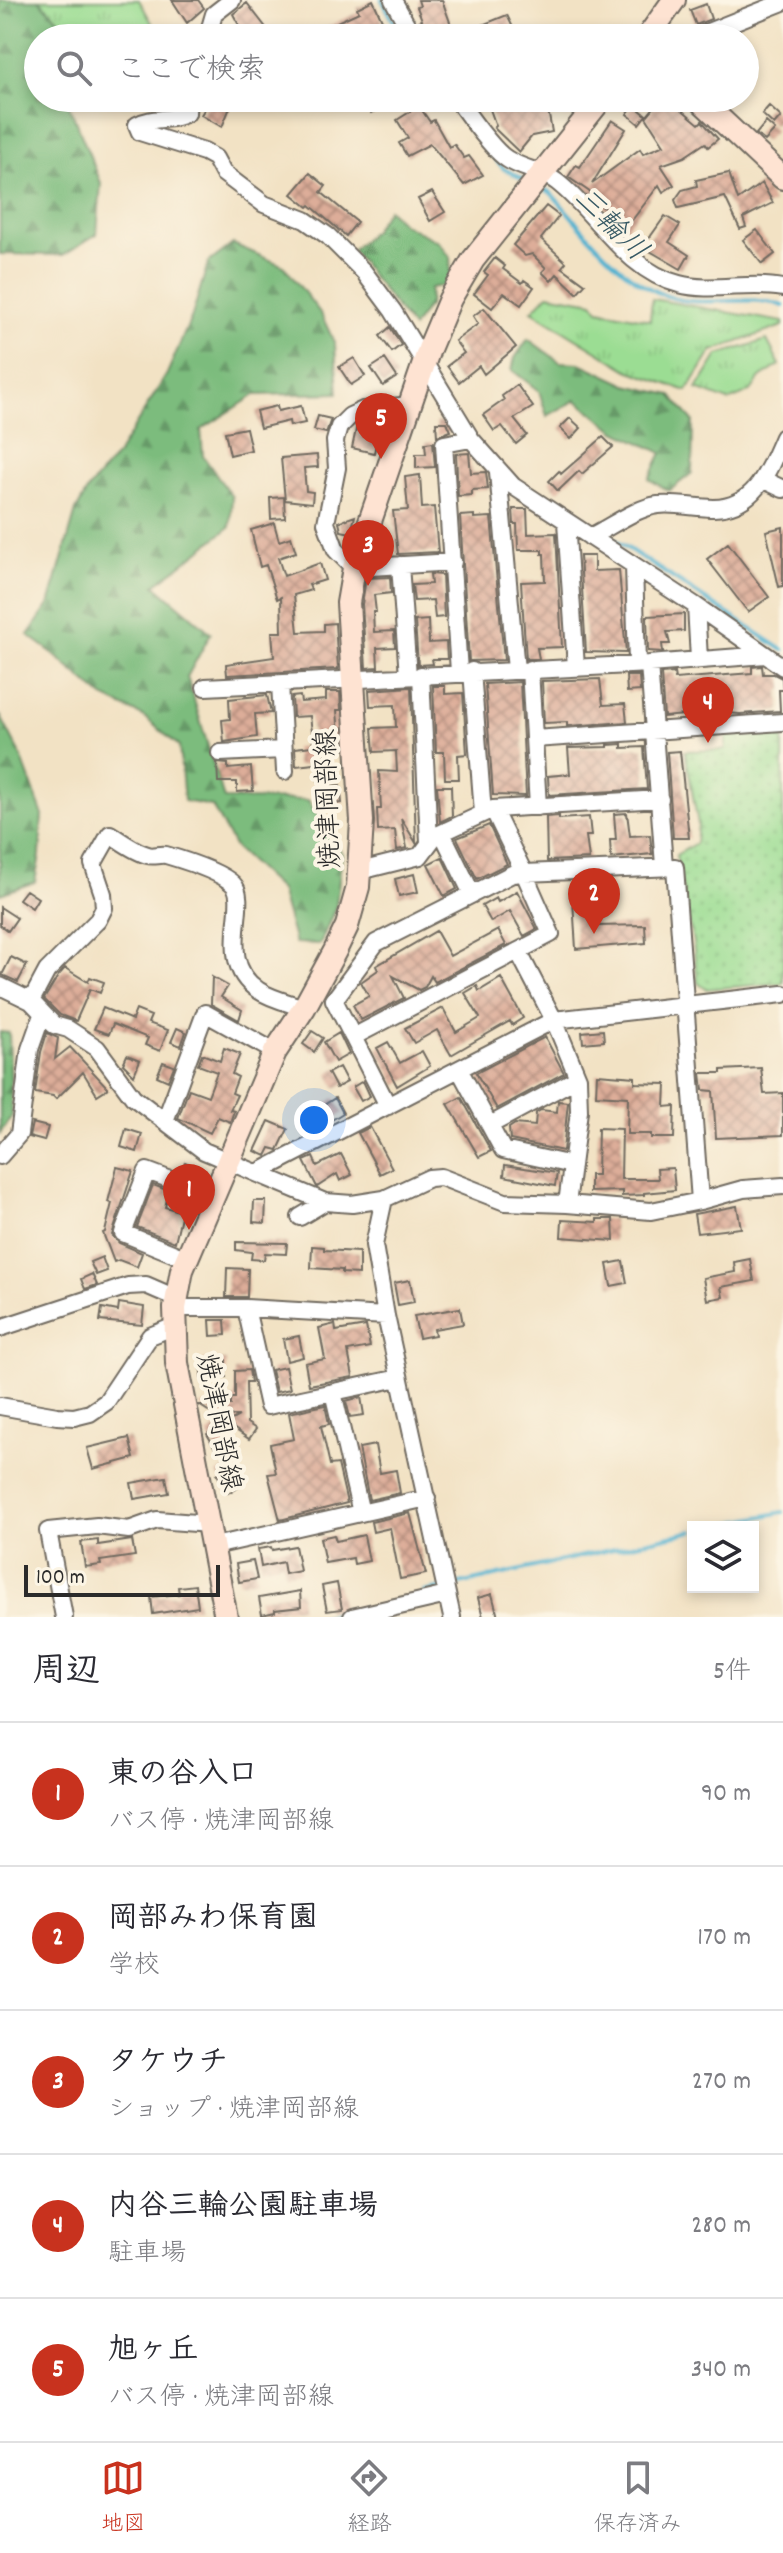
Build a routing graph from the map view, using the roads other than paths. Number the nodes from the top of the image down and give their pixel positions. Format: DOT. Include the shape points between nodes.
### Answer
graph roads {
  1 [pos="232,0"];
  2 [pos="393,0"];
  3 [pos="674,0"];
  4 [pos="783,2"];
  5 [pos="211,24"];
  6 [pos="406,24"];
  7 [pos="657,24"];
  8 [pos="728,24"];
  9 [pos="183,112"];
  10 [pos="466,112"];
  11 [pos="591,112"];
  12 [pos="713,112"];
  13 [pos="541,175"];
  14 [pos="783,178"];
  15 [pos="783,288"];
  16 [pos="424,366"];
  17 [pos="411,405"];
  18 [pos="783,437"];
  19 [pos="471,439"];
  20 [pos="498,472"];
  21 [pos="764,480"];
  22 [pos="783,489"];
  23 [pos="566,522"];
  24 [pos="590,537"];
  25 [pos="453,562"];
  26 [pos="400,565"];
  27 [pos="634,566"];
  28 [pos="354,568"];
  29 [pos="696,606"];
  30 [pos="766,655"];
  31 [pos="699,659"];
  32 [pos="643,664"];
  33 [pos="576,667"];
  34 [pos="783,667"];
  35 [pos="523,670"];
  36 [pos="466,672"];
  37 [pos="415,675"];
  38 [pos="351,680"];
  39 [pos="280,684"];
  40 [pos="205,687"];
  41 [pos="783,722"];
  42 [pos="656,732"];
  43 [pos="534,739"];
  44 [pos="283,750"];
  45 [pos="220,753"];
  46 [pos="285,771"];
  47 [pos="660,799"];
  48 [pos="538,807"];
  49 [pos="488,811"];
  50 [pos="435,837"];
  51 [pos="664,866"];
  52 [pos="360,871"];
  53 [pos="524,873"];
  54 [pos="472,894"];
  55 [pos="518,951"];
  56 [pos="0,986"];
  57 [pos="783,994"];
  58 [pos="31,1001"];
  59 [pos="685,1003"];
  60 [pos="304,1008"];
  61 [pos="42,1015"];
  62 [pos="554,1020"];
  63 [pos="353,1037"];
  64 [pos="275,1052"];
  65 [pos="459,1069"];
  66 [pos="578,1078"];
  67 [pos="388,1106"];
  68 [pos="165,1121"];
  69 [pos="490,1125"];
  70 [pos="0,1156"];
  71 [pos="229,1160"];
  72 [pos="572,1165"];
  73 [pos="257,1173"];
  74 [pos="783,1186"];
  75 [pos="214,1196"];
  76 [pos="384,1199"];
  77 [pos="700,1201"];
  78 [pos="325,1202"];
  79 [pos="567,1204"];
  80 [pos="300,1217"];
  81 [pos="187,1259"];
  82 [pos="246,1308"];
  83 [pos="175,1311"];
  84 [pos="386,1316"];
  85 [pos="0,1328"];
  86 [pos="399,1378"];
  87 [pos="333,1392"];
  88 [pos="0,1406"];
  89 [pos="427,1498"];
  90 [pos="361,1513"];
  91 [pos="209,1524"];
  92 [pos="214,1546"];
  93 [pos="447,1595"];
  94 [pos="64,1617"];
  95 [pos="226,1617"];
  96 [pos="352,1617"];
  97 [pos="452,1617"];
  1 -- 5 [label="street" via="214,14"];
  2 -- 6 [label="street"];
  3 -- 7 [label="main road"];
  4 -- 8 [label="street"];
  9 -- 16 [label="street" via="137,125 140,132 215,158 223,173 264,204 305,220 328,236 393,311"];
  10 -- 13 [label="street" via="504,158"];
  11 -- 13 [label="main road, 焼津岡部線"];
  12 -- 14 [label="main road"];
  13 -- 15 [label="street" via="556,181 630,256 659,277 691,286"];
  13 -- 16 [label="main road, 焼津岡部線" via="473,260 450,299"];
  16 -- 17 [label="main road, 焼津岡部線"];
  16 -- 19 [label="street"];
  17 -- 28 [label="main road, 焼津岡部線"];
  17 -- 28 [label="street" via="363,410 339,427 326,523 336,550"];
  18 -- 21 [label="street"];
  19 -- 20 [label="street"];
  19 -- 25 [label="street" via="444,444"];
  20 -- 23 [label="street"];
  20 -- 35 [label="street"];
  21 -- 22 [label="street"];
  21 -- 24 [label="street" via="752,494 727,506 658,505"];
  23 -- 24 [label="street"];
  23 -- 33 [label="street"];
  24 -- 27 [label="street"];
  25 -- 26 [label="street"];
  25 -- 36 [label="street"];
  26 -- 28 [label="street"];
  26 -- 37 [label="street"];
  27 -- 29 [label="street"];
  27 -- 32 [label="street"];
  28 -- 38 [label="main road, 焼津岡部線" via="348,603"];
  29 -- 30 [label="street"];
  29 -- 31 [label="street"];
  30 -- 31 [label="street"];
  30 -- 34 [label="street"];
  31 -- 32 [label="street"];
  32 -- 33 [label="street"];
  32 -- 42 [label="street"];
  33 -- 35 [label="street"];
  35 -- 36 [label="street"];
  35 -- 43 [label="street"];
  36 -- 37 [label="street"];
  36 -- 49 [label="street"];
  37 -- 38 [label="street"];
  37 -- 50 [label="street"];
  38 -- 39 [label="street"];
  38 -- 52 [label="main road, 焼津岡部線" via="362,821"];
  39 -- 40 [label="street"];
  39 -- 44 [label="street"];
  41 -- 42 [label="street"];
  42 -- 43 [label="street"];
  42 -- 47 [label="street"];
  43 -- 48 [label="street"];
  44 -- 45 [label="street"];
  44 -- 46 [label="street"];
  47 -- 48 [label="street"];
  47 -- 51 [label="street"];
  48 -- 49 [label="street"];
  49 -- 50 [label="street"];
  49 -- 53 [label="street"];
  50 -- 52 [label="street" via="420,856"];
  50 -- 54 [label="street"];
  51 -- 53 [label="street"];
  51 -- 59 [label="street" via="675,867"];
  52 -- 60 [label="main road, 焼津岡部線" via="347,926"];
  53 -- 54 [label="street"];
  53 -- 55 [label="street" via="551,934"];
  54 -- 63 [label="street" via="376,943 334,1000"];
  55 -- 62 [label="street"];
  55 -- 63 [label="street"];
  56 -- 58 [label="street"];
  57 -- 59 [label="street"];
  58 -- 60 [label="street" via="47,971 104,908 93,864 110,834 149,856 163,854 236,886 240,897 234,935 245,977 259,991"];
  58 -- 61 [label="street"];
  59 -- 62 [label="street"];
  59 -- 77 [label="street"];
  60 -- 64 [label="main road, 焼津岡部線"];
  61 -- 68 [label="street" via="97,1048 133,1097"];
  61 -- 70 [label="street" via="30,1049 19,1134"];
  62 -- 65 [label="street"];
  62 -- 66 [label="street"];
  63 -- 67 [label="street"];
  64 -- 68 [label="street" via="205,1013"];
  64 -- 71 [label="main road, 焼津岡部線"];
  65 -- 67 [label="street"];
  65 -- 69 [label="street"];
  66 -- 69 [label="street"];
  66 -- 72 [label="street"];
  67 -- 73 [label="street"];
  68 -- 71 [label="street" via="204,1151"];
  69 -- 72 [label="street" via="503,1150"];
  71 -- 73 [label="street"];
  71 -- 75 [label="main road, 焼津岡部線"];
  72 -- 79 [label="street"];
  73 -- 78 [label="street"];
  74 -- 77 [label="street" via="757,1186"];
  75 -- 81 [label="main road, 焼津岡部線"];
  75 -- 81 [label="street" via="147,1171 123,1233"];
  76 -- 78 [label="street"];
  76 -- 79 [label="street" via="441,1177 505,1202"];
  76 -- 84 [label="street" via="374,1245"];
  77 -- 79 [label="street" via="651,1211"];
  78 -- 80 [label="street"];
  81 -- 83 [label="main road, 焼津岡部線"];
  82 -- 83 [label="street"];
  82 -- 84 [label="street"];
  82 -- 87 [label="street" via="268,1406"];
  83 -- 85 [label="street" via="146,1285 128,1286"];
  83 -- 88 [label="street" via="150,1336 106,1402 90,1413 57,1416"];
  83 -- 91 [label="main road, 焼津岡部線" via="177,1363"];
  84 -- 86 [label="street"];
  86 -- 87 [label="street"];
  86 -- 89 [label="street"];
  87 -- 90 [label="street"];
  89 -- 90 [label="street"];
  89 -- 93 [label="street"];
  90 -- 92 [label="street"];
  91 -- 92 [label="main road, 焼津岡部線"];
  91 -- 94 [label="street" via="157,1520 129,1530 97,1526 48,1531"];
  92 -- 95 [label="main road, 焼津岡部線"];
  93 -- 96 [label="street"];
  93 -- 97 [label="street"];
}
